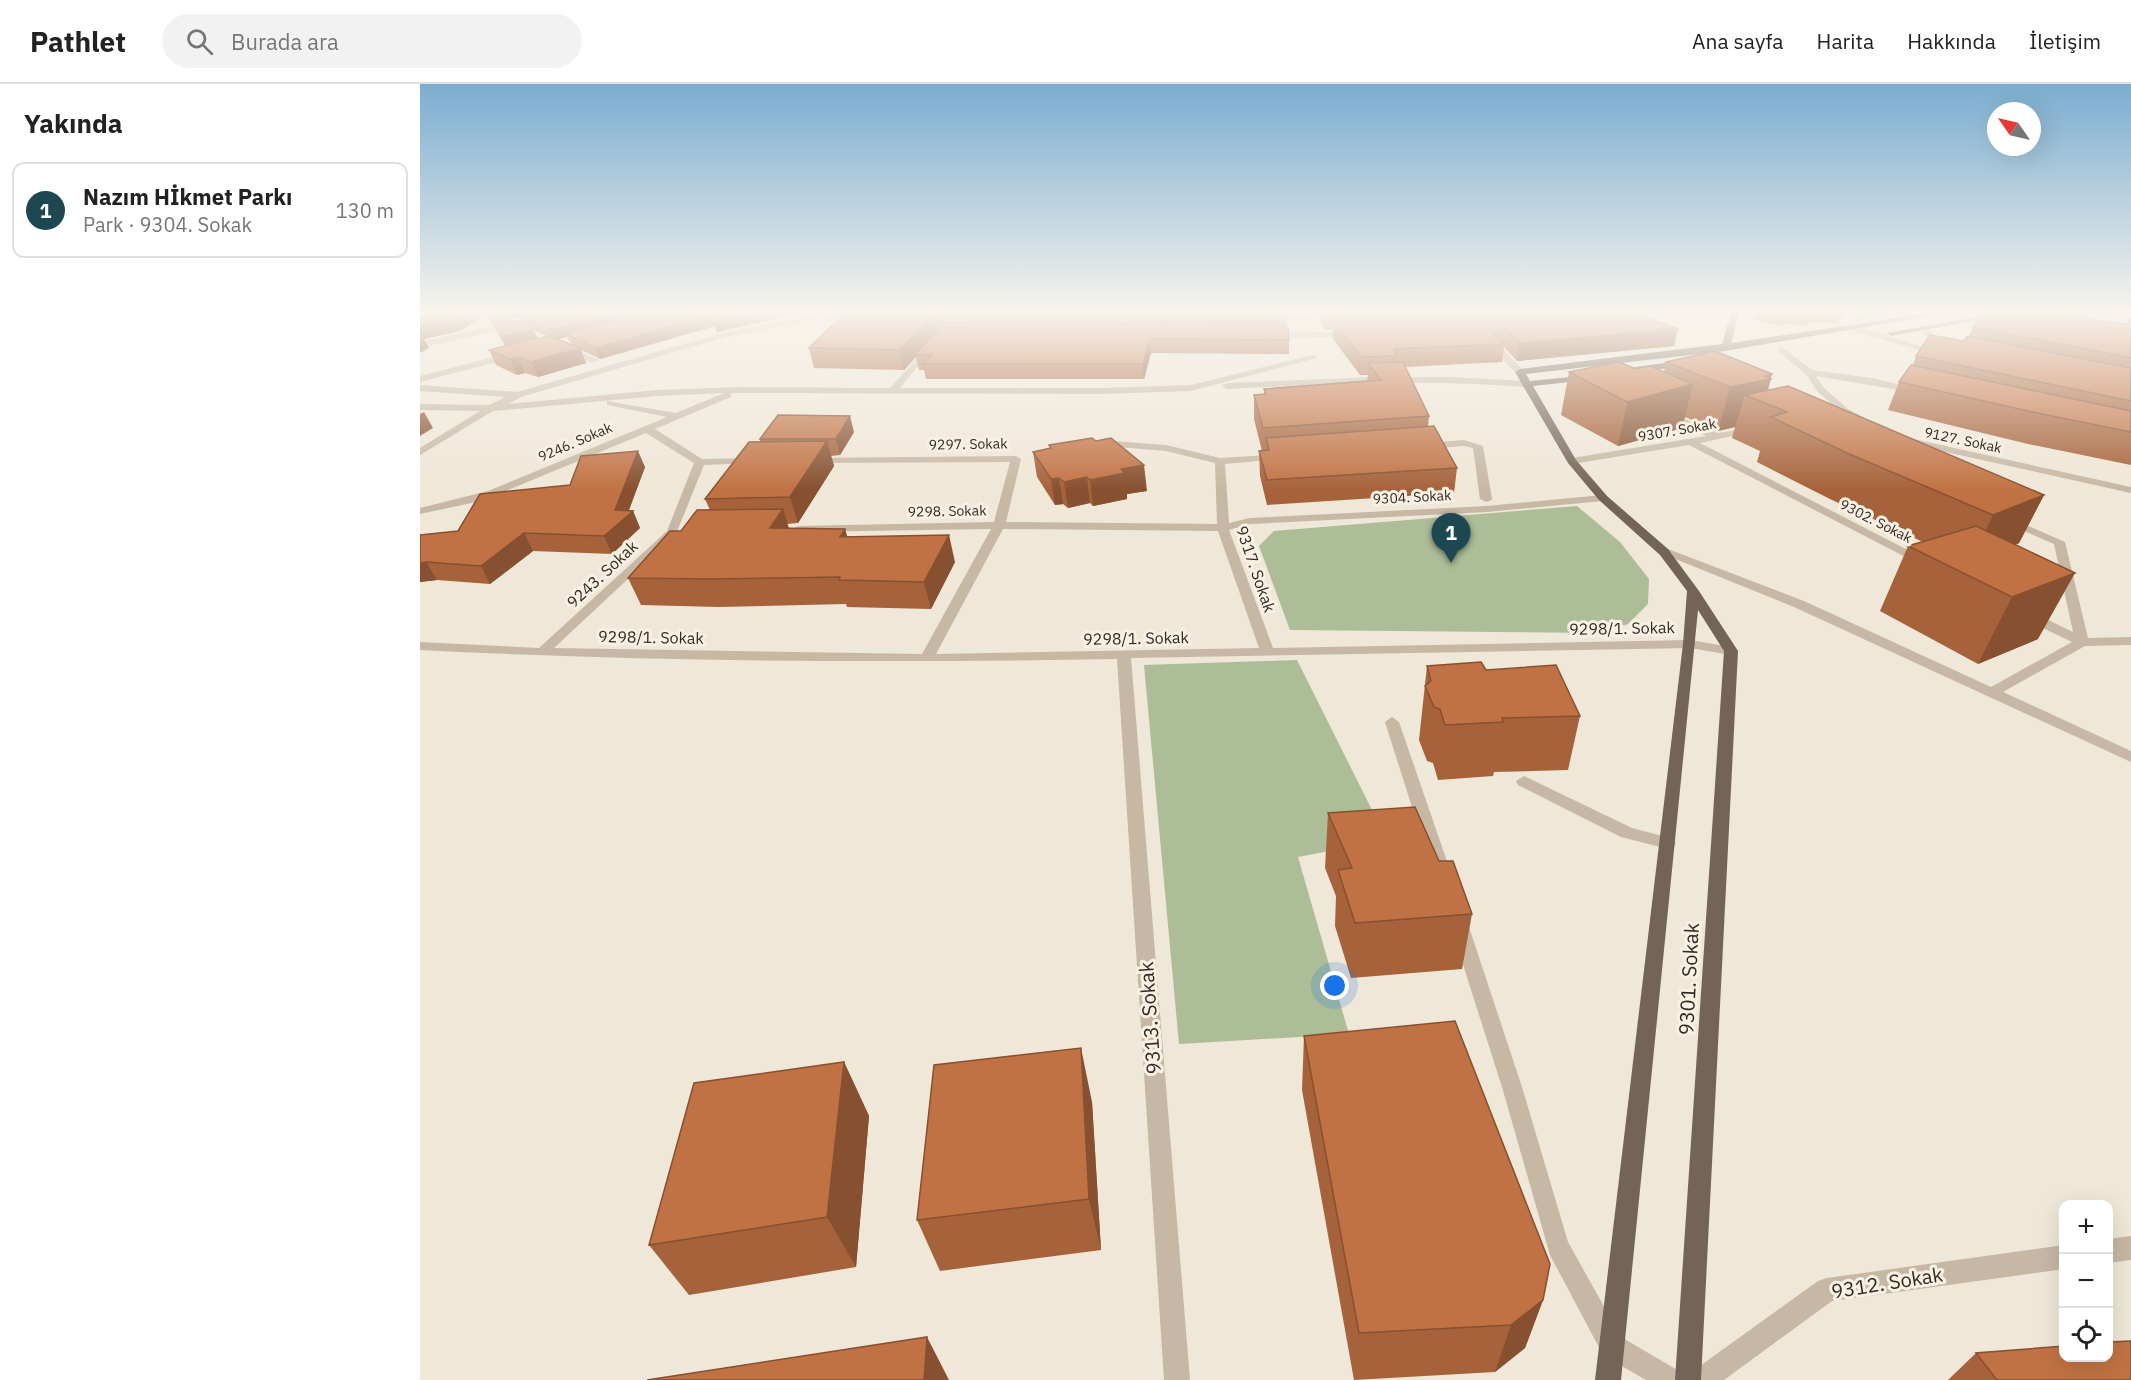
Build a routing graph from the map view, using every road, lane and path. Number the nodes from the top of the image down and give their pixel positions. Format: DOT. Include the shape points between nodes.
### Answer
graph roads {
  1 [pos="453,370"];
  2 [pos="603,370"];
  3 [pos="909,370"];
  4 [pos="1310,370"];
  5 [pos="1310,370"];
  6 [pos="1342,370"];
  7 [pos="1533,370"];
  8 [pos="1636,370"];
  9 [pos="1520,372"];
  10 [pos="1809,372"];
  11 [pos="1619,373"];
  12 [pos="1595,376"];
  13 [pos="420,379"];
  14 [pos="1467,379"];
  15 [pos="1525,384"];
  16 [pos="420,388"];
  17 [pos="1191,388"];
  18 [pos="740,390"];
  19 [pos="892,390"];
  20 [pos="1929,393"];
  21 [pos="518,395"];
  22 [pos="595,400"];
  23 [pos="420,407"];
  24 [pos="491,408"];
  25 [pos="1658,410"];
  26 [pos="677,416"];
  27 [pos="1874,425"];
  28 [pos="1763,427"];
  29 [pos="646,428"];
  30 [pos="1894,434"];
  31 [pos="1718,436"];
  32 [pos="1082,442"];
  33 [pos="1690,442"];
  34 [pos="1418,446"];
  35 [pos="420,452"];
  36 [pos="1290,456"];
  37 [pos="771,461"];
  38 [pos="794,461"];
  39 [pos="1220,461"];
  40 [pos="1572,461"];
  41 [pos="700,462"];
  42 [pos="2131,490"];
  43 [pos="1603,498"];
  44 [pos="1486,499"];
  45 [pos="420,511"];
  46 [pos="2004,518"];
  47 [pos="999,525"];
  48 [pos="1223,528"];
  49 [pos="788,529"];
  50 [pos="1664,552"];
  51 [pos="1934,567"];
  52 [pos="1693,591"];
  53 [pos="2018,610"];
  54 [pos="2131,641"];
  55 [pos="2082,642"];
  56 [pos="1690,644"];
  57 [pos="420,646"];
  58 [pos="1268,651"];
  59 [pos="1731,651"];
  60 [pos="542,652"];
  61 [pos="1124,655"];
  62 [pos="927,658"];
  63 [pos="1991,693"];
  64 [pos="1392,722"];
  65 [pos="2131,757"];
  66 [pos="1524,781"];
  67 [pos="1668,843"];
  68 [pos="1447,888"];
  69 [pos="1454,910"];
  70 [pos="2131,1248"];
  71 [pos="2113,1250"];
  72 [pos="2059,1258"];
  73 [pos="1612,1346"];
  74 [pos="1177,1380"];
  75 [pos="1608,1380"];
  76 [pos="1670,1380"];
  77 [pos="1688,1380"];
  78 [pos="1702,1380"];
  1 -- 13 [label="street"];
  2 -- 21 [label="street"];
  3 -- 19 [label="street"];
  4 -- 17 [label="street"];
  5 -- 17 [label="street"];
  6 -- 14 [label="street"];
  7 -- 9 [label="main road"];
  8 -- 11 [label="main road"];
  9 -- 14 [label="street"];
  9 -- 15 [label="main road"];
  10 -- 20 [label="street"];
  10 -- 27 [label="street" via="1845,411"];
  12 -- 15 [label="main road"];
  14 -- 15 [label="street"];
  15 -- 40 [label="main road"];
  16 -- 21 [label="street"];
  17 -- 19 [label="street"];
  18 -- 19 [label="street"];
  18 -- 22 [label="street"];
  18 -- 26 [label="street, 9246. Sokak"];
  21 -- 24 [label="street"];
  22 -- 24 [label="street"];
  22 -- 26 [label="street"];
  23 -- 24 [label="street"];
  24 -- 35 [label="street"];
  25 -- 31 [label="street"];
  26 -- 29 [label="street, 9246. Sokak"];
  28 -- 31 [label="street, 9307. Sokak"];
  29 -- 41 [label="street"];
  29 -- 45 [label="street, 9246. Sokak" via="482,496"];
  30 -- 42 [label="street, 9127. Sokak" via="1914,443"];
  31 -- 33 [label="street, 9307. Sokak"];
  32 -- 39 [label="street" via="1166,448"];
  33 -- 40 [label="street, 9307. Sokak"];
  33 -- 51 [label="street, 9302. Sokak"];
  34 -- 44 [label="street" via="1478,446"];
  36 -- 39 [label="street"];
  37 -- 41 [label="street"];
  38 -- 47 [label="street, 9297. Sokak" via="1022,457"];
  39 -- 48 [label="street, 9317. Sokak"];
  40 -- 43 [label="main road"];
  41 -- 60 [label="street, 9243. Sokak" via="677,532"];
  43 -- 48 [label="street, 9304. Sokak" via="1487,509 1250,521"];
  43 -- 50 [label="main road"];
  46 -- 55 [label="street" via="2059,542"];
  47 -- 48 [label="street, 9298. Sokak"];
  47 -- 49 [label="street, 9298. Sokak"];
  47 -- 62 [label="street, 9297. Sokak"];
  48 -- 58 [label="street, 9317. Sokak"];
  50 -- 52 [label="main road"];
  50 -- 63 [label="street" via="1799,604"];
  52 -- 56 [label="main road, 9301. Sokak"];
  52 -- 59 [label="main road"];
  53 -- 55 [label="street"];
  54 -- 55 [label="street"];
  55 -- 63 [label="street"];
  56 -- 58 [label="street, 9298/1. Sokak"];
  56 -- 59 [label="street, 9298/1. Sokak"];
  56 -- 67 [label="main road, 9301. Sokak"];
  57 -- 60 [label="street"];
  58 -- 61 [label="street, 9298/1. Sokak"];
  59 -- 77 [label="main road, 9301. Sokak"];
  60 -- 62 [label="street, 9298/1. Sokak"];
  61 -- 62 [label="street, 9298/1. Sokak"];
  61 -- 74 [label="street, 9313. Sokak"];
  63 -- 65 [label="street"];
  64 -- 68 [label="street"];
  66 -- 67 [label="street" via="1627,832"];
  67 -- 73 [label="main road, 9301. Sokak"];
  69 -- 73 [label="street" via="1512,1087 1558,1247"];
  70 -- 71 [label="street"];
  72 -- 78 [label="street, 9312. Sokak" via="1827,1290"];
  73 -- 75 [label="main road, 9301. Sokak"];
  73 -- 76 [label="street"];
}
